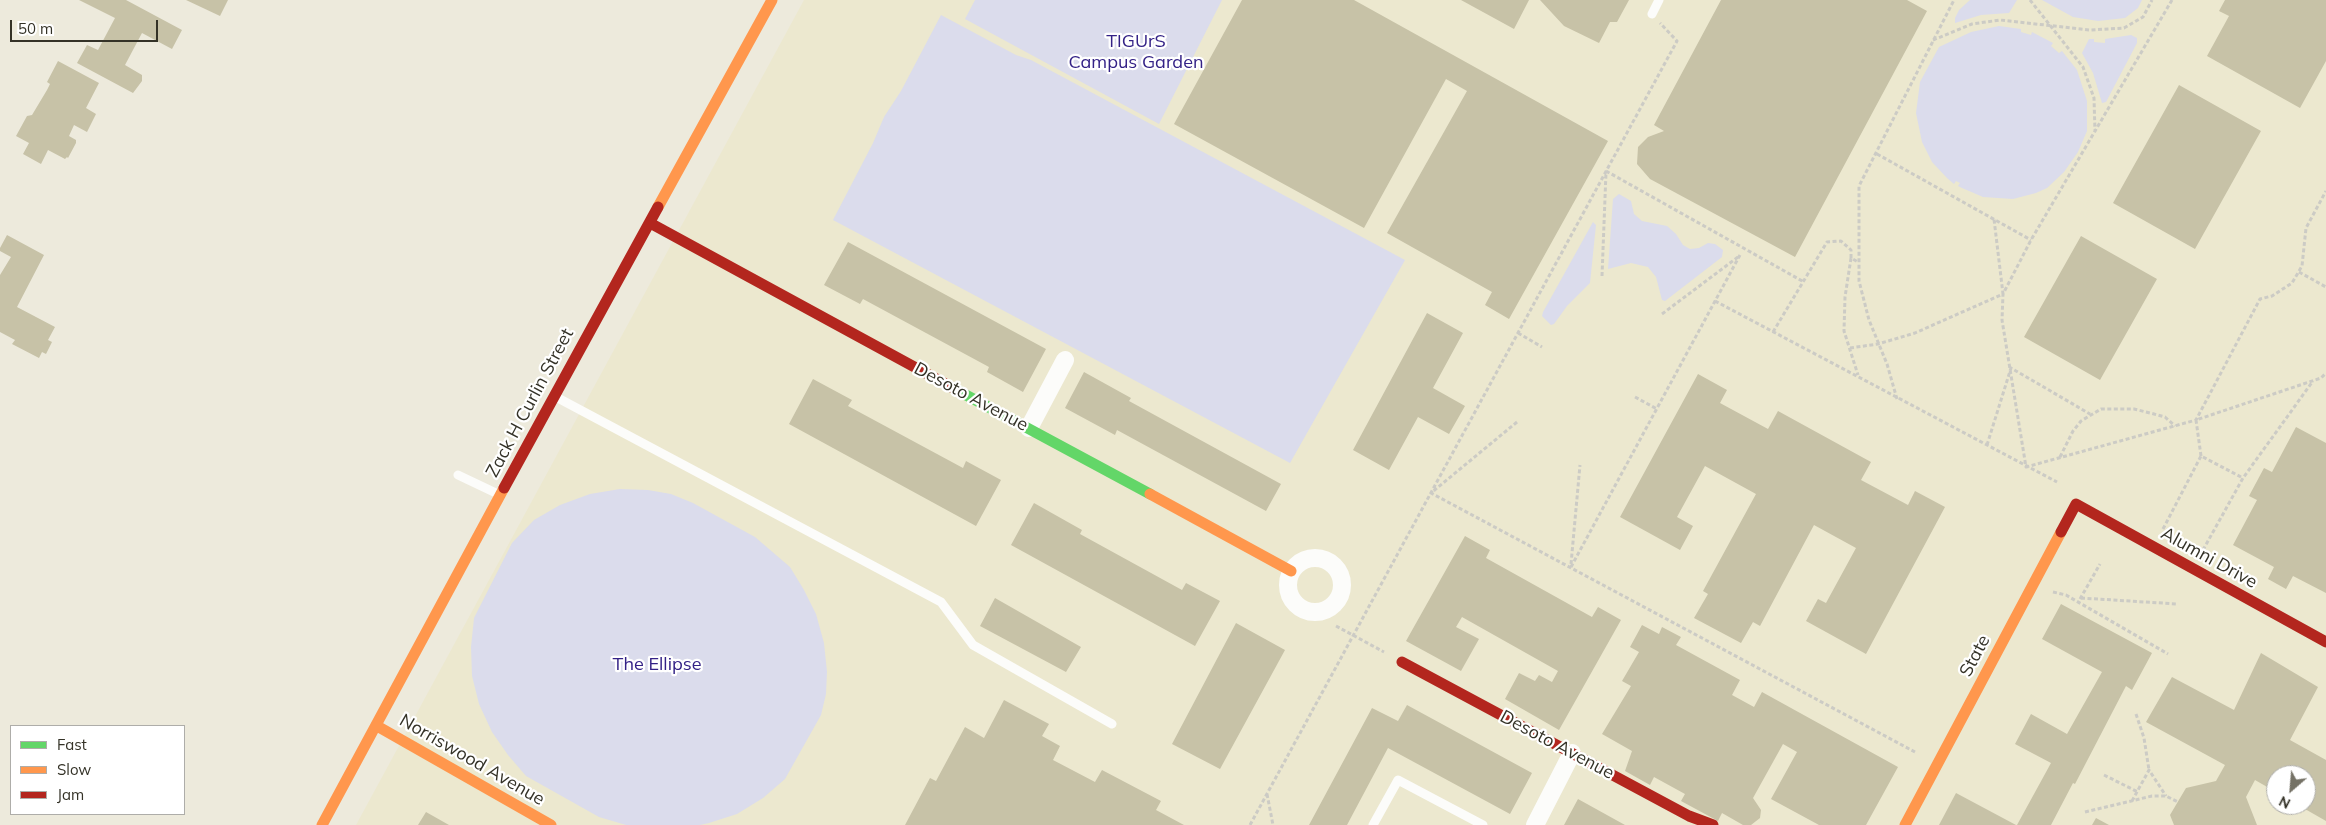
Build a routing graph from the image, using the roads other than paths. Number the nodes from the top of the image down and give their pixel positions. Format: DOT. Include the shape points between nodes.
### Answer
graph roads {
  1 [pos="772,0"];
  2 [pos="1659,0"];
  3 [pos="1652,14"];
  4 [pos="650,224"];
  5 [pos="1065,360"];
  6 [pos="554,396"];
  7 [pos="1029,428"];
  8 [pos="458,474"];
  9 [pos="501,496"];
  10 [pos="2076,504"];
  11 [pos="1291,572"];
  12 [pos="2326,642"];
  13 [pos="1402,662"];
  14 [pos="1112,724"];
  15 [pos="377,726"];
  16 [pos="1572,753"];
  17 [pos="322,825"];
  18 [pos="551,825"];
  19 [pos="1373,825"];
  20 [pos="1483,825"];
  21 [pos="1535,825"];
  22 [pos="1713,825"];
  23 [pos="1905,825"];
  1 -- 4 [label="street, Zack H Curlin Street"];
  2 -- 3 [label="lane"];
  4 -- 6 [label="street, Zack H Curlin Street"];
  4 -- 7 [label="street, Desoto Avenue"];
  5 -- 7 [label="street"];
  6 -- 9 [label="street, Zack H Curlin Street"];
  6 -- 14 [label="lane" via="941,602 972,645"];
  7 -- 11 [label="street, Desoto Avenue"];
  8 -- 9 [label="lane"];
  9 -- 15 [label="street, Zack H Curlin Street"];
  10 -- 12 [label="street, Alumni Drive"];
  10 -- 23 [label="street, State"];
  13 -- 16 [label="street, Desoto Avenue"];
  15 -- 17 [label="street, Zack H Curlin Street"];
  15 -- 18 [label="street, Norriswood Avenue"];
  16 -- 21 [label="street"];
  16 -- 22 [label="street, Desoto Avenue" via="1689,816"];
  19 -- 20 [label="lane" via="1398,780"];
}
